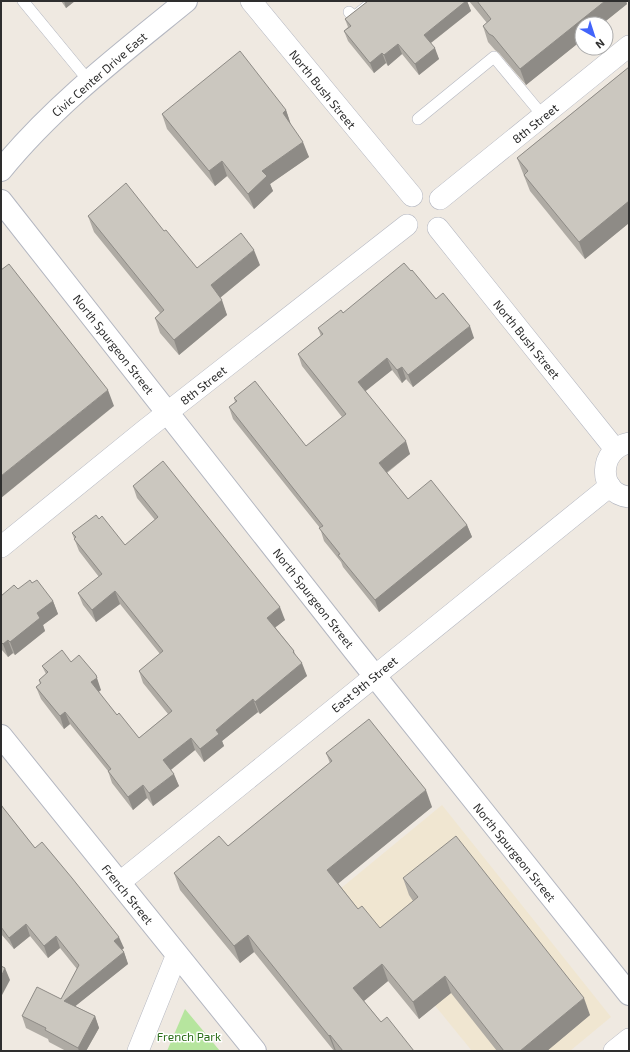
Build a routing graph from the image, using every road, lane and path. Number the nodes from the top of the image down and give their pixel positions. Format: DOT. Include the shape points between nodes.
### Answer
graph roads {
  1 [pos="23,1"];
  2 [pos="186,1"];
  3 [pos="251,1"];
  4 [pos="374,1"];
  5 [pos="349,12"];
  6 [pos="629,46"];
  7 [pos="88,80"];
  8 [pos="543,116"];
  9 [pos="418,119"];
  10 [pos="1,170"];
  11 [pos="412,196"];
  12 [pos="440,199"];
  13 [pos="1,201"];
  14 [pos="407,225"];
  15 [pos="438,228"];
  16 [pos="168,413"];
  17 [pos="622,446"];
  18 [pos="610,486"];
  19 [pos="629,497"];
  20 [pos="1,547"];
  21 [pos="375,676"];
  22 [pos="1,736"];
  23 [pos="119,883"];
  24 [pos="177,954"];
  25 [pos="629,994"];
  26 [pos="629,1038"];
  27 [pos="138,1051"];
  28 [pos="255,1051"];
  29 [pos="614,1051"];
  1 -- 7 [label="lane"];
  2 -- 7 [label="street, Civic Center Drive East"];
  3 -- 11 [label="street, North Bush Street"];
  4 -- 5 [label="lane" via="354,17"];
  6 -- 8 [label="street, 8th Street"];
  7 -- 10 [label="street, Civic Center Drive East" via="20,146"];
  8 -- 9 [label="lane" via="494,57"];
  8 -- 12 [label="street, 8th Street"];
  11 -- 12 [label="street" via="427,192"];
  11 -- 14 [label="street" via="405,205 404,219"];
  12 -- 15 [label="street" via="445,217"];
  13 -- 16 [label="street, North Spurgeon Street"];
  14 -- 15 [label="street" via="412,230 426,234"];
  14 -- 16 [label="street, 8th Street"];
  15 -- 17 [label="street, North Bush Street"];
  16 -- 20 [label="street, 8th Street"];
  16 -- 21 [label="street, North Spurgeon Street"];
  17 -- 18 [label="street" via="609,455 606,462 606,479"];
  18 -- 19 [label="street" via="617,493"];
  18 -- 21 [label="street, East 9th Street"];
  21 -- 23 [label="street, East 9th Street"];
  21 -- 25 [label="street, North Spurgeon Street"];
  22 -- 23 [label="street, French Street"];
  23 -- 24 [label="street, French Street"];
  24 -- 27 [label="street"];
  24 -- 28 [label="street, French Street"];
  26 -- 29 [label="street"];
}
